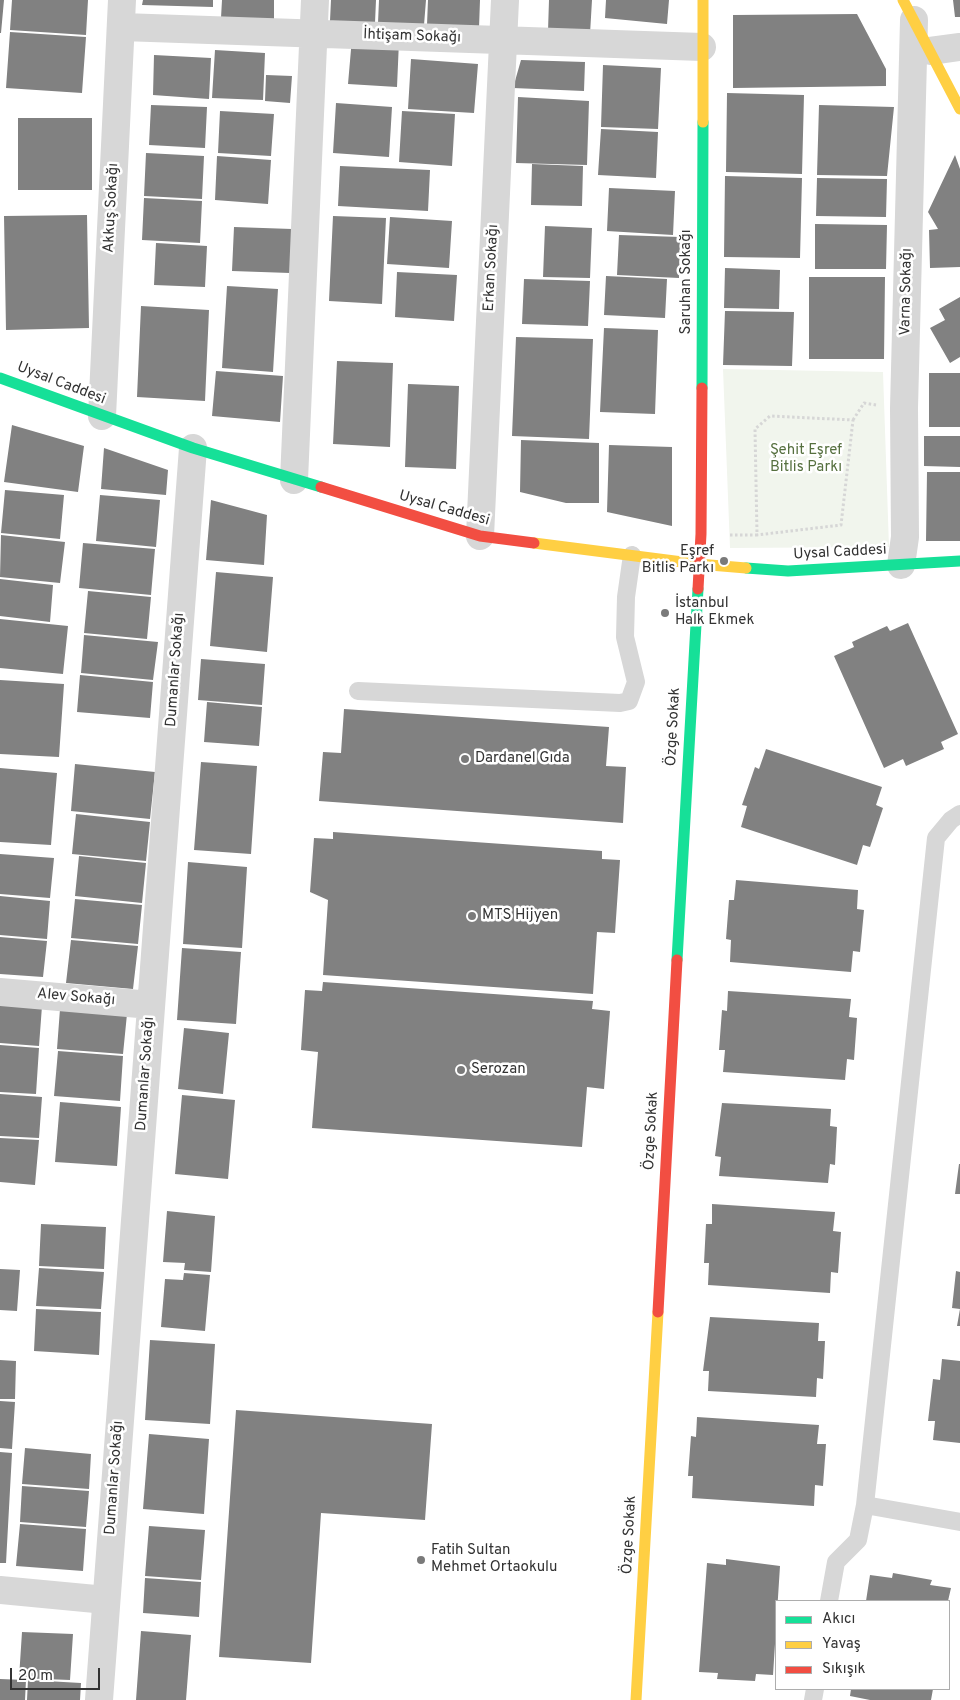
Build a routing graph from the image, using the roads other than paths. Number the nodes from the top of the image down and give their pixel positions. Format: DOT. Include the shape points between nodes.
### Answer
graph roads {
  1 [pos="122,0"];
  2 [pos="315,0"];
  3 [pos="505,0"];
  4 [pos="703,0"];
  5 [pos="908,10"];
  6 [pos="122,27"];
  7 [pos="314,34"];
  8 [pos="503,40"];
  9 [pos="702,47"];
  10 [pos="960,47"];
  11 [pos="930,51"];
  12 [pos="960,110"];
  13 [pos="0,378"];
  14 [pos="102,416"];
  15 [pos="193,448"];
  16 [pos="294,480"];
  17 [pos="480,536"];
  18 [pos="632,555"];
  19 [pos="960,561"];
  20 [pos="698,564"];
  21 [pos="901,565"];
  22 [pos="358,691"];
  23 [pos="960,814"];
  24 [pos="0,992"];
  25 [pos="151,1005"];
  26 [pos="865,1505"];
  27 [pos="960,1522"];
  28 [pos="0,1590"];
  29 [pos="106,1600"];
  30 [pos="829,1600"];
  31 [pos="99,1700"];
  32 [pos="636,1700"];
  1 -- 6 [label="street, Akkuş Sokağı"];
  2 -- 7 [label="street"];
  3 -- 8 [label="street, Erkan Sokağı"];
  4 -- 9 [label="street, Saruhan Sokağı"];
  5 -- 11 [label="street"];
  5 -- 21 [label="street, Varna Sokağı" via="905,537"];
  6 -- 7 [label="street, İhtişam Sokağı"];
  6 -- 14 [label="street, Akkuş Sokağı"];
  7 -- 8 [label="street, İhtişam Sokağı"];
  7 -- 16 [label="street"];
  8 -- 9 [label="street, İhtişam Sokağı"];
  8 -- 17 [label="street, Erkan Sokağı"];
  9 -- 20 [label="street, Saruhan Sokağı" via="701,534"];
  10 -- 11 [label="street"];
  11 -- 12 [label="street"];
  13 -- 14 [label="street, Uysal Caddesi"];
  14 -- 15 [label="street, Uysal Caddesi"];
  15 -- 16 [label="street, Uysal Caddesi"];
  15 -- 25 [label="street, Dumanlar Sokağı"];
  16 -- 17 [label="street, Uysal Caddesi"];
  17 -- 18 [label="street, Uysal Caddesi"];
  18 -- 20 [label="street, Uysal Caddesi"];
  18 -- 22 [label="lane" via="625,637 636,682 630,701 620,704"];
  19 -- 21 [label="street, Uysal Caddesi"];
  20 -- 21 [label="street, Uysal Caddesi" via="788,571"];
  20 -- 32 [label="street, Özge Sokak"];
  23 -- 26 [label="lane" via="936,838"];
  24 -- 25 [label="street, Alev Sokağı"];
  25 -- 29 [label="street, Dumanlar Sokağı"];
  26 -- 27 [label="lane"];
  26 -- 30 [label="lane" via="858,1540 836,1562"];
  28 -- 29 [label="street"];
  29 -- 31 [label="street, Dumanlar Sokağı"];
}
